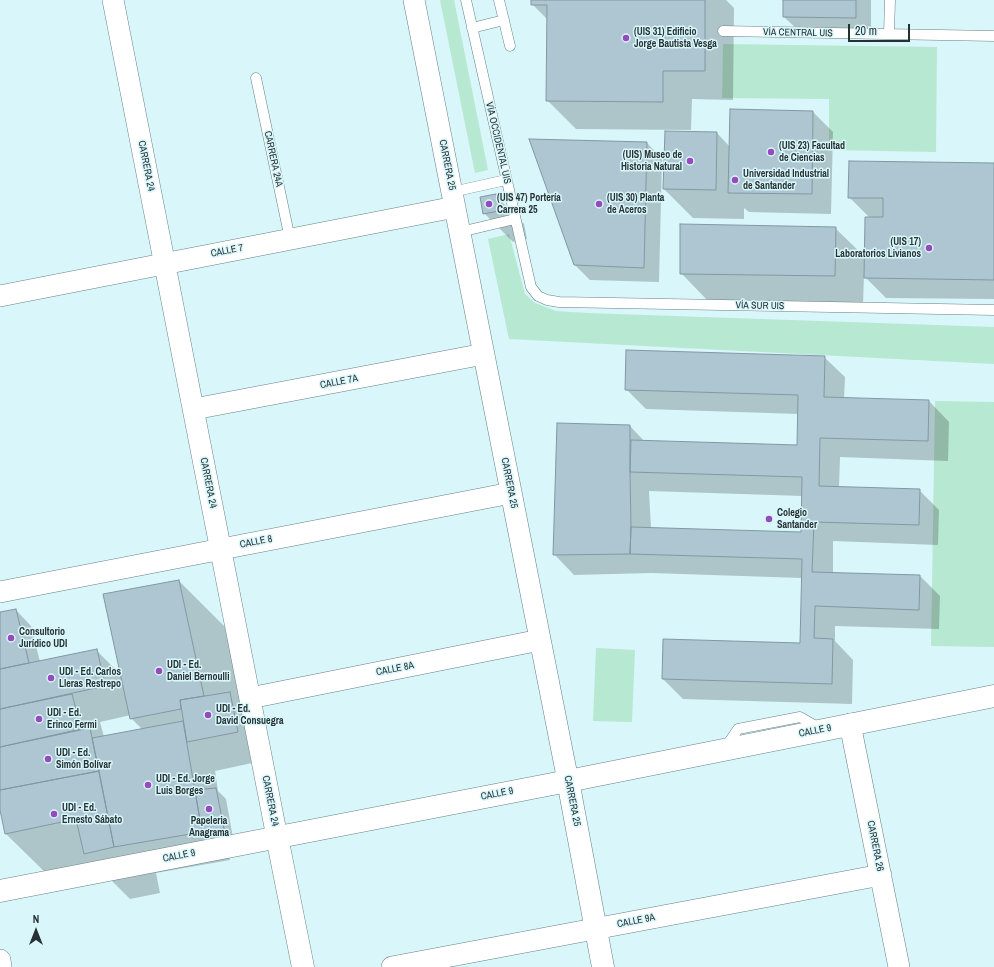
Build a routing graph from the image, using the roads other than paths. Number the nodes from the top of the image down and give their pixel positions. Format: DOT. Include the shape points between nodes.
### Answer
graph roads {
  1 [pos="113,0"];
  2 [pos="414,0"];
  3 [pos="466,0"];
  4 [pos="499,0"];
  5 [pos="890,0"];
  6 [pos="504,20"];
  7 [pos="472,28"];
  8 [pos="723,31"];
  9 [pos="889,34"];
  10 [pos="994,36"];
  11 [pos="510,46"];
  12 [pos="256,78"];
  13 [pos="506,180"];
  14 [pos="453,200"];
  15 [pos="515,219"];
  16 [pos="460,232"];
  17 [pos="290,239"];
  18 [pos="165,263"];
  19 [pos="531,287"];
  20 [pos="0,296"];
  21 [pos="994,310"];
  22 [pos="484,354"];
  23 [pos="194,409"];
  24 [pos="511,493"];
  25 [pos="221,549"];
  26 [pos="0,592"];
  27 [pos="540,640"];
  28 [pos="994,696"];
  29 [pos="250,698"];
  30 [pos="850,724"];
  31 [pos="568,781"];
  32 [pos="277,837"];
  33 [pos="880,875"];
  34 [pos="0,891"];
  35 [pos="596,928"];
  36 [pos="0,960"];
  37 [pos="1,967"];
  38 [pos="303,967"];
  39 [pos="392,967"];
  40 [pos="603,967"];
  41 [pos="899,967"];
  1 -- 18 [label="street, CARRERA 24"];
  2 -- 14 [label="street, CARRERA 25"];
  3 -- 7 [label="lane, VÍA OCCIDENTAL UIS"];
  4 -- 6 [label="lane"];
  5 -- 9 [label="lane"];
  6 -- 7 [label="lane"];
  6 -- 11 [label="lane"];
  7 -- 13 [label="lane, VÍA OCCIDENTAL UIS"];
  8 -- 9 [label="lane, VÍA CENTRAL UIS"];
  9 -- 10 [label="lane, VÍA CENTRAL UIS"];
  12 -- 17 [label="lane, CARRERA 24A"];
  13 -- 14 [label="lane"];
  13 -- 15 [label="lane, VÍA OCCIDENTAL UIS"];
  14 -- 16 [label="street, CARRERA 25"];
  14 -- 17 [label="street, CALLE 7"];
  15 -- 16 [label="lane"];
  15 -- 19 [label="lane, VÍA OCCIDENTAL UIS"];
  16 -- 22 [label="street, CARRERA 25"];
  17 -- 18 [label="street, CALLE 7"];
  18 -- 20 [label="street, CALLE 7"];
  18 -- 23 [label="street, CARRERA 24"];
  19 -- 21 [label="lane, VÍA SUR UIS" via="538,296 559,302"];
  22 -- 23 [label="street, CALLE 7A"];
  22 -- 24 [label="street, CARRERA 25"];
  23 -- 25 [label="street, CARRERA 24"];
  24 -- 25 [label="street, CALLE 8"];
  24 -- 27 [label="street, CARRERA 25"];
  25 -- 26 [label="street, CALLE 8"];
  25 -- 29 [label="street, CARRERA 24"];
  27 -- 29 [label="street, CALLE 8A"];
  27 -- 31 [label="street, CARRERA 25"];
  28 -- 30 [label="street, CALLE 9"];
  29 -- 32 [label="street, CARRERA 24"];
  30 -- 31 [label="street, CALLE 9"];
  30 -- 33 [label="street, CARRERA 26"];
  31 -- 32 [label="street, CALLE 9"];
  31 -- 35 [label="street, CARRERA 25"];
  32 -- 34 [label="street, CALLE 9"];
  32 -- 38 [label="street, CARRERA 24"];
  33 -- 35 [label="street, CALLE 9A"];
  33 -- 41 [label="street, CARRERA 26"];
  35 -- 39 [label="street, CALLE 9A"];
  35 -- 40 [label="street, CARRERA 25"];
  36 -- 37 [label="street"];
}
